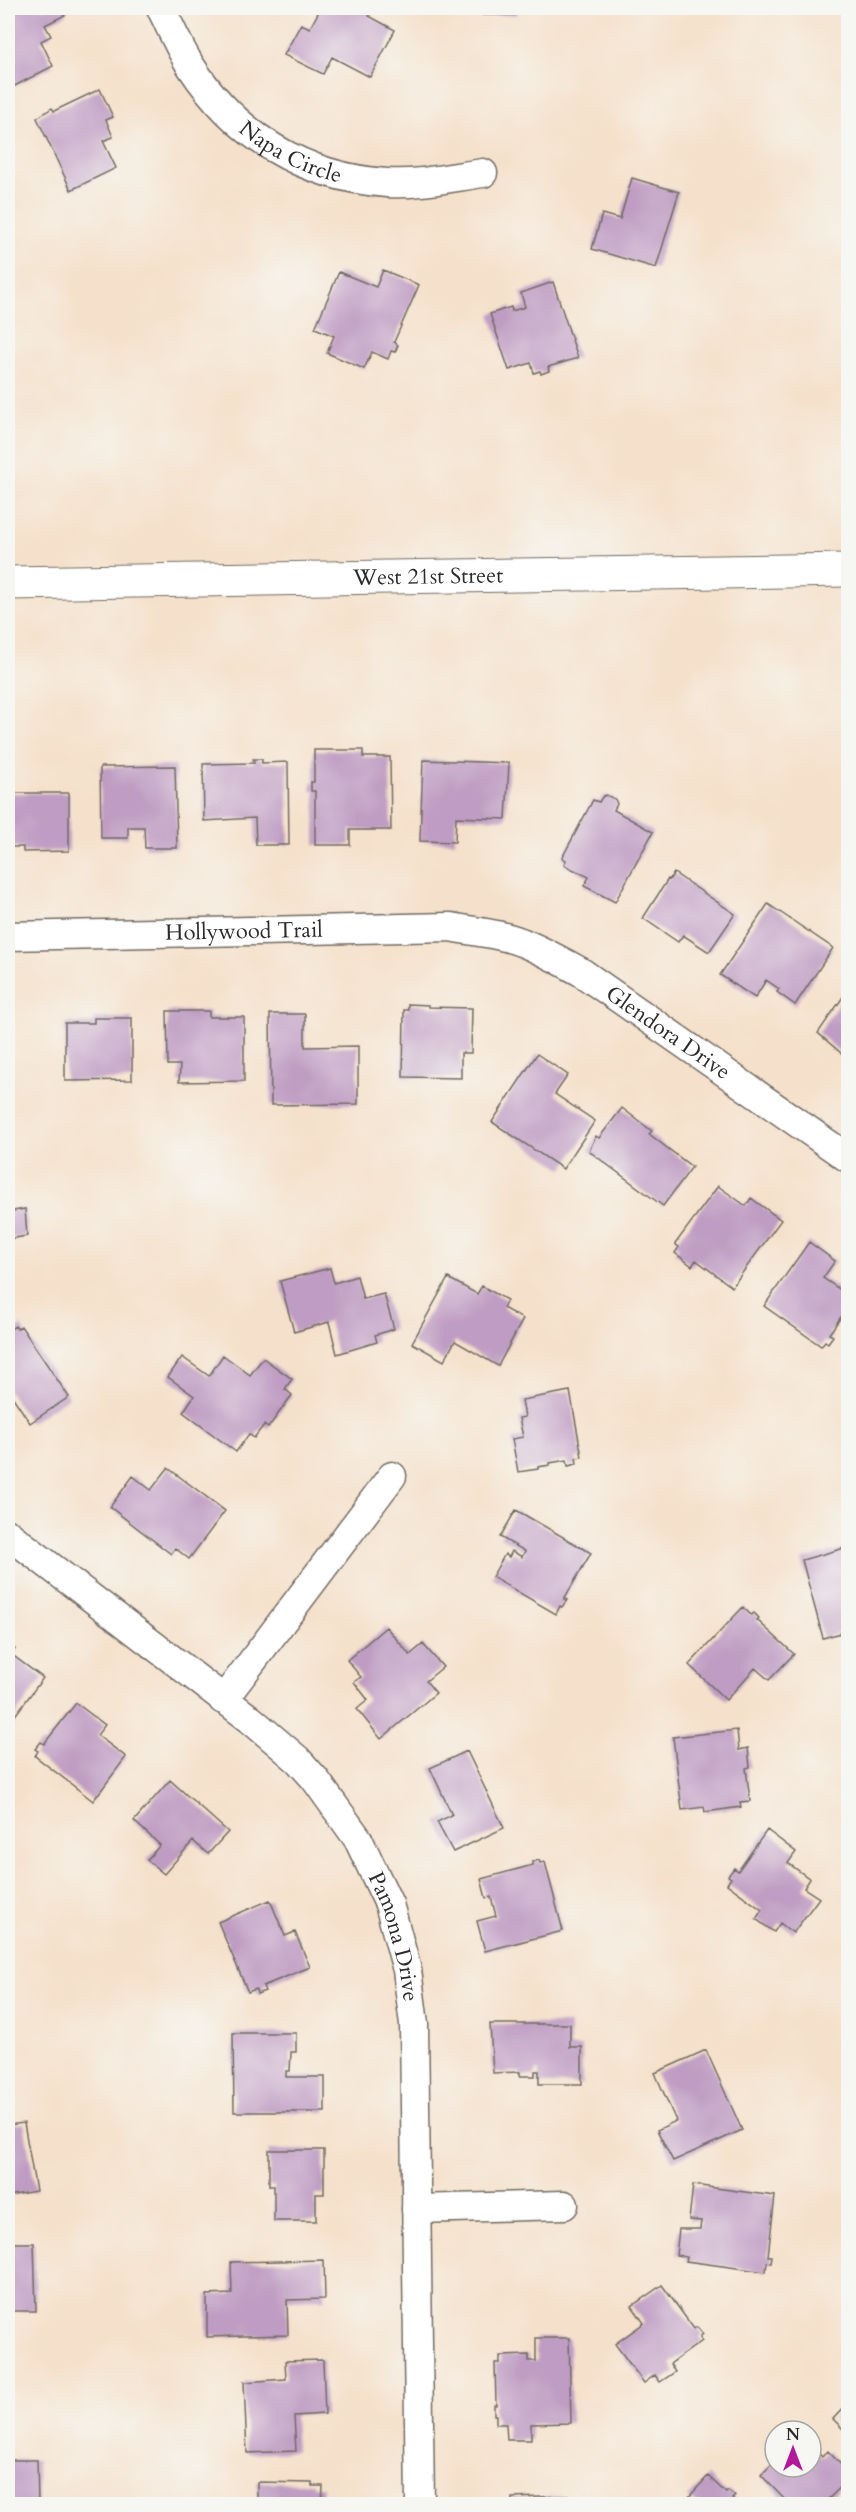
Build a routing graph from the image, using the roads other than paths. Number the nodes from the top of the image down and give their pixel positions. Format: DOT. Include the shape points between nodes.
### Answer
graph roads {
  1 [pos="161,8"];
  2 [pos="483,173"];
  3 [pos="849,570"];
  4 [pos="8,583"];
  5 [pos="478,930"];
  6 [pos="8,936"];
  7 [pos="849,1158"];
  8 [pos="392,1476"];
  9 [pos="8,1534"];
  10 [pos="223,1700"];
  11 [pos="564,2205"];
  12 [pos="417,2209"];
  13 [pos="420,2505"];
  1 -- 2 [label="street, Napa Circle" via="182,51 209,92 273,150 336,175 387,183"];
  3 -- 4 [label="street, West 21st Street"];
  5 -- 6 [label="street, Hollywood Trail" via="424,927"];
  5 -- 7 [label="street, Glendora Drive" via="542,950 581,972"];
  8 -- 10 [label="street"];
  9 -- 10 [label="street, Pamona Drive"];
  10 -- 12 [label="street, Pamona Drive" via="284,1747 315,1779 358,1839 389,1904 412,2005"];
  11 -- 12 [label="street"];
  12 -- 13 [label="street, Pamona Drive"];
}
